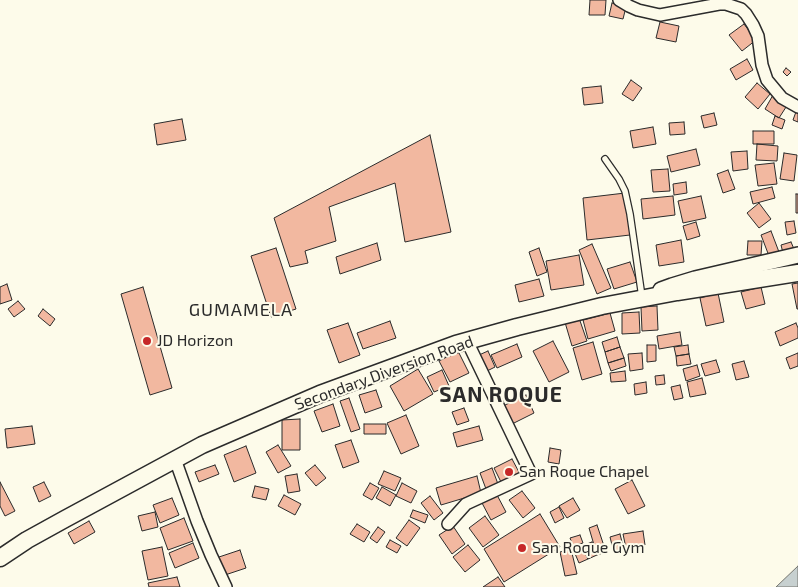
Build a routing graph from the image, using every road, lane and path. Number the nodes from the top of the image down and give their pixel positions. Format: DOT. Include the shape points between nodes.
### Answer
graph roads {
  1 [pos="619,0"];
  2 [pos="798,107"];
  3 [pos="605,159"];
  4 [pos="798,255"];
  5 [pos="798,273"];
  6 [pos="646,298"];
  7 [pos="467,341"];
  8 [pos="175,459"];
  9 [pos="448,524"];
  10 [pos="0,558"];
  11 [pos="226,587"];
  1 -- 2 [label="street" via="638,10 660,14 719,4 741,9 758,36 767,80 782,98"];
  3 -- 6 [label="lane" via="625,191"];
  4 -- 6 [label="street" via="695,279"];
  5 -- 6 [label="main road, Secondary Diversion Road"];
  6 -- 7 [label="main road, Secondary Diversion Road"];
  7 -- 8 [label="main road, Secondary Diversion Road" via="320,394"];
  7 -- 9 [label="street" via="531,474 466,504"];
  8 -- 10 [label="main road, Secondary Diversion Road"];
  8 -- 11 [label="street" via="197,521"];
}
